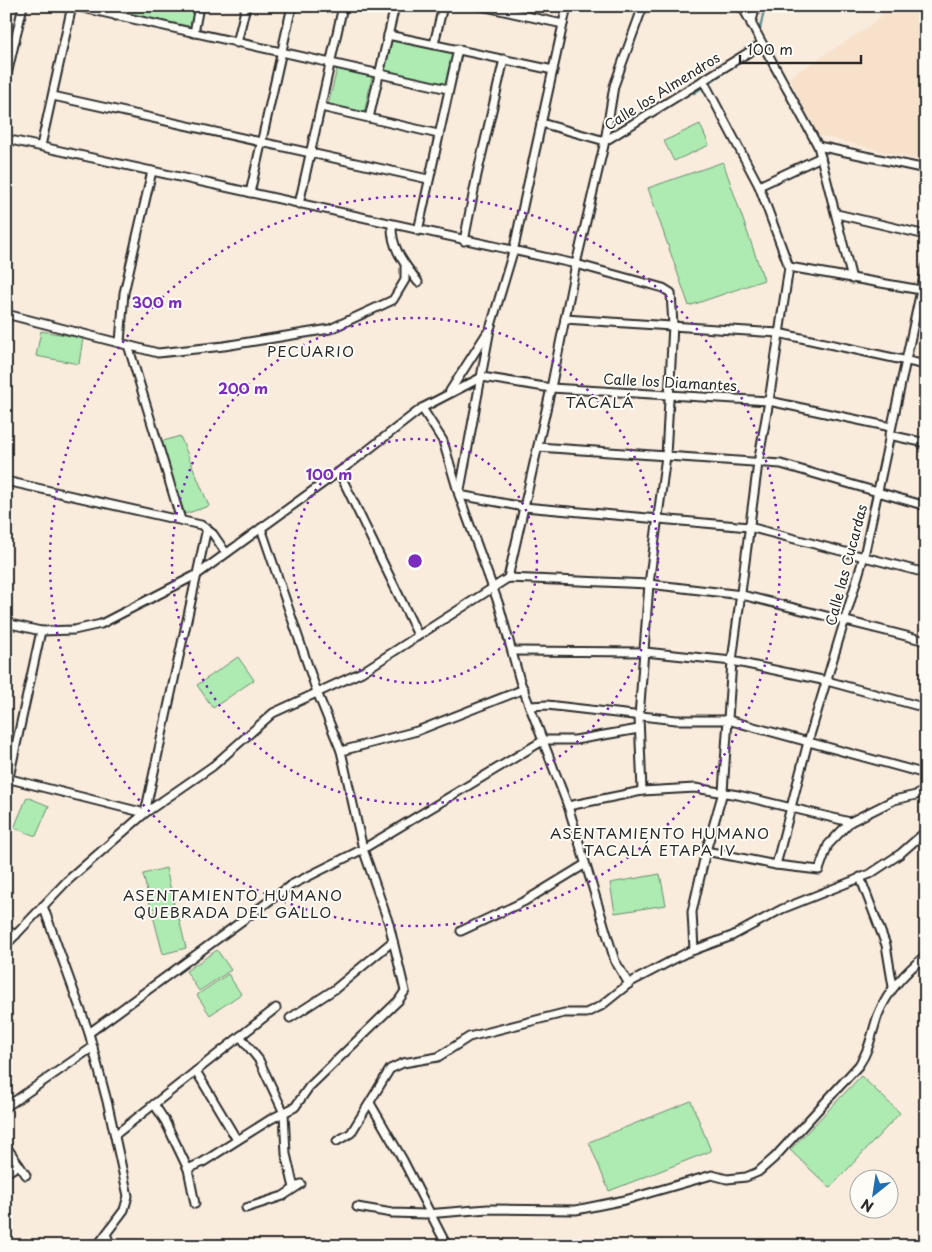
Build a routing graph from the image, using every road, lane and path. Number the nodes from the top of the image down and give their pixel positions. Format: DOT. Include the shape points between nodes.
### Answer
graph roads {
  1 [pos="23,6"];
  2 [pos="73,6"];
  3 [pos="118,6"];
  4 [pos="200,6"];
  5 [pos="246,6"];
  6 [pos="292,6"];
  7 [pos="343,6"];
  8 [pos="395,6"];
  9 [pos="443,6"];
  10 [pos="482,6"];
  11 [pos="567,6"];
  12 [pos="643,6"];
  13 [pos="737,6"];
  14 [pos="756,6"];
  15 [pos="921,6"];
  16 [pos="926,13"];
  17 [pos="116,16"];
  18 [pos="563,24"];
  19 [pos="751,24"];
  20 [pos="194,33"];
  21 [pos="388,35"];
  22 [pos="6,38"];
  23 [pos="15,40"];
  24 [pos="237,43"];
  25 [pos="434,44"];
  26 [pos="762,44"];
  27 [pos="458,49"];
  28 [pos="282,53"];
  29 [pos="504,59"];
  30 [pos="330,63"];
  31 [pos="553,70"];
  32 [pos="380,73"];
  33 [pos="6,79"];
  34 [pos="703,80"];
  35 [pos="448,89"];
  36 [pos="52,96"];
  37 [pos="321,106"];
  38 [pos="369,118"];
  39 [pos="542,123"];
  40 [pos="438,134"];
  41 [pos="6,139"];
  42 [pos="605,140"];
  43 [pos="261,143"];
  44 [pos="41,146"];
  45 [pos="818,146"];
  46 [pos="310,154"];
  47 [pos="821,157"];
  48 [pos="926,169"];
  49 [pos="152,171"];
  50 [pos="428,179"];
  51 [pos="759,186"];
  52 [pos="250,193"];
  53 [pos="299,204"];
  54 [pos="837,214"];
  55 [pos="392,225"];
  56 [pos="418,231"];
  57 [pos="926,235"];
  58 [pos="464,241"];
  59 [pos="513,252"];
  60 [pos="576,264"];
  61 [pos="405,267"];
  62 [pos="788,267"];
  63 [pos="926,267"];
  64 [pos="852,279"];
  65 [pos="418,282"];
  66 [pos="922,294"];
  67 [pos="6,314"];
  68 [pos="565,319"];
  69 [pos="673,325"];
  70 [pos="490,329"];
  71 [pos="778,333"];
  72 [pos="120,342"];
  73 [pos="128,344"];
  74 [pos="905,360"];
  75 [pos="926,365"];
  76 [pos="482,377"];
  77 [pos="551,388"];
  78 [pos="450,392"];
  79 [pos="667,395"];
  80 [pos="769,401"];
  81 [pos="422,408"];
  82 [pos="891,426"];
  83 [pos="889,436"];
  84 [pos="926,443"];
  85 [pos="538,447"];
  86 [pos="666,456"];
  87 [pos="758,463"];
  88 [pos="339,472"];
  89 [pos="6,481"];
  90 [pos="878,493"];
  91 [pos="459,495"];
  92 [pos="926,506"];
  93 [pos="524,507"];
  94 [pos="658,519"];
  95 [pos="181,520"];
  96 [pos="749,527"];
  97 [pos="207,528"];
  98 [pos="261,528"];
  99 [pos="226,553"];
  100 [pos="864,556"];
  101 [pos="198,574"];
  102 [pos="926,574"];
  103 [pos="508,578"];
  104 [pos="648,584"];
  105 [pos="491,587"];
  106 [pos="742,595"];
  107 [pos="845,620"];
  108 [pos="6,623"];
  109 [pos="41,631"];
  110 [pos="418,635"];
  111 [pos="926,641"];
  112 [pos="514,651"];
  113 [pos="645,652"];
  114 [pos="732,661"];
  115 [pos="827,681"];
  116 [pos="524,689"];
  117 [pos="317,692"];
  118 [pos="530,706"];
  119 [pos="926,708"];
  120 [pos="639,717"];
  121 [pos="728,720"];
  122 [pos="639,729"];
  123 [pos="544,740"];
  124 [pos="808,742"];
  125 [pos="340,751"];
  126 [pos="926,774"];
  127 [pos="8,779"];
  128 [pos="926,790"];
  129 [pos="6,791"];
  130 [pos="642,791"];
  131 [pos="723,792"];
  132 [pos="568,806"];
  133 [pos="791,806"];
  134 [pos="145,813"];
  135 [pos="850,822"];
  136 [pos="926,831"];
  137 [pos="363,849"];
  138 [pos="706,851"];
  139 [pos="776,865"];
  140 [pos="584,866"];
  141 [pos="860,878"];
  142 [pos="43,906"];
  143 [pos="6,930"];
  144 [pos="461,931"];
  145 [pos="16,935"];
  146 [pos="393,941"];
  147 [pos="6,945"];
  148 [pos="694,950"];
  149 [pos="926,954"];
  150 [pos="629,984"];
  151 [pos="893,987"];
  152 [pos="276,1008"];
  153 [pos="290,1018"];
  154 [pos="89,1033"];
  155 [pos="240,1036"];
  156 [pos="93,1047"];
  157 [pos="196,1071"];
  158 [pos="370,1103"];
  159 [pos="154,1104"];
  160 [pos="6,1107"];
  161 [pos="284,1113"];
  162 [pos="115,1135"];
  163 [pos="237,1140"];
  164 [pos="337,1141"];
  165 [pos="6,1146"];
  166 [pos="19,1165"];
  167 [pos="188,1169"];
  168 [pos="6,1173"];
  169 [pos="26,1175"];
  170 [pos="195,1204"];
  171 [pos="357,1206"];
  172 [pos="246,1208"];
  173 [pos="430,1214"];
  174 [pos="106,1234"];
  175 [pos="97,1246"];
  176 [pos="111,1246"];
  177 [pos="447,1246"];
  1 -- 23 [label="street"];
  2 -- 17 [label="street"];
  2 -- 36 [label="street"];
  3 -- 17 [label="street"];
  4 -- 20 [label="street"];
  5 -- 24 [label="street"];
  6 -- 28 [label="street"];
  7 -- 30 [label="street"];
  8 -- 21 [label="street"];
  9 -- 25 [label="street"];
  10 -- 18 [label="street"];
  11 -- 18 [label="street"];
  12 -- 42 [label="street" via="614,86"];
  13 -- 19 [label="street" via="743,8"];
  14 -- 19 [label="street"];
  15 -- 16 [label="street"];
  17 -- 20 [label="street"];
  18 -- 31 [label="street"];
  19 -- 26 [label="street"];
  20 -- 24 [label="street"];
  21 -- 25 [label="street"];
  21 -- 32 [label="street"];
  22 -- 23 [label="street"];
  23 -- 33 [label="street"];
  24 -- 28 [label="street"];
  25 -- 27 [label="street"];
  26 -- 34 [label="street, Calle los Almendros"];
  26 -- 45 [label="street"];
  27 -- 29 [label="street"];
  27 -- 35 [label="street"];
  28 -- 30 [label="street"];
  28 -- 43 [label="street"];
  29 -- 31 [label="street"];
  29 -- 58 [label="street"];
  30 -- 32 [label="street"];
  30 -- 37 [label="street"];
  31 -- 39 [label="street"];
  32 -- 35 [label="street"];
  32 -- 38 [label="street"];
  34 -- 42 [label="street, Calle los Almendros"];
  34 -- 51 [label="street"];
  35 -- 40 [label="street"];
  36 -- 43 [label="street"];
  36 -- 44 [label="street"];
  37 -- 38 [label="street"];
  37 -- 46 [label="street"];
  38 -- 40 [label="street"];
  39 -- 42 [label="street, Calle los Almendros"];
  39 -- 59 [label="street"];
  40 -- 50 [label="street"];
  41 -- 44 [label="street"];
  42 -- 60 [label="street"];
  43 -- 46 [label="street"];
  43 -- 52 [label="street"];
  44 -- 49 [label="street"];
  45 -- 47 [label="street"];
  45 -- 48 [label="street"];
  46 -- 50 [label="street"];
  46 -- 53 [label="street"];
  47 -- 51 [label="street"];
  47 -- 54 [label="street"];
  49 -- 52 [label="street"];
  49 -- 72 [label="street" via="124,293"];
  50 -- 56 [label="street"];
  51 -- 62 [label="street"];
  52 -- 53 [label="street"];
  53 -- 55 [label="street"];
  54 -- 57 [label="street"];
  54 -- 64 [label="street"];
  55 -- 56 [label="street"];
  55 -- 61 [label="street" via="393,239"];
  56 -- 58 [label="street"];
  58 -- 59 [label="street"];
  59 -- 60 [label="street"];
  59 -- 70 [label="street"];
  60 -- 68 [label="street"];
  60 -- 69 [label="street" via="667,290 671,293"];
  61 -- 65 [label="street"];
  61 -- 73 [label="street" via="405,280 393,300 323,332 158,353"];
  62 -- 64 [label="street"];
  62 -- 71 [label="street"];
  63 -- 66 [label="street, Calle las Cucardas"];
  64 -- 66 [label="street"];
  66 -- 74 [label="street, Calle las Cucardas"];
  67 -- 72 [label="street"];
  68 -- 69 [label="street"];
  68 -- 77 [label="street"];
  69 -- 71 [label="street"];
  69 -- 79 [label="street"];
  70 -- 76 [label="street"];
  70 -- 78 [label="street"];
  71 -- 74 [label="street"];
  71 -- 80 [label="street"];
  72 -- 73 [label="street"];
  73 -- 95 [label="street"];
  74 -- 75 [label="street"];
  74 -- 82 [label="street, Calle las Cucardas"];
  76 -- 77 [label="street, Calle los Diamantes"];
  76 -- 78 [label="street"];
  76 -- 91 [label="street"];
  77 -- 79 [label="street, Calle los Diamantes"];
  77 -- 85 [label="street"];
  78 -- 81 [label="street"];
  79 -- 80 [label="street, Calle los Diamantes"];
  79 -- 86 [label="street"];
  80 -- 82 [label="street, Calle los Diamantes"];
  80 -- 87 [label="street"];
  81 -- 88 [label="street"];
  81 -- 91 [label="street" via="443,441"];
  82 -- 83 [label="street, Calle las Cucardas"];
  83 -- 84 [label="street"];
  83 -- 90 [label="street, Calle las Cucardas"];
  85 -- 86 [label="street"];
  85 -- 93 [label="street"];
  86 -- 87 [label="street"];
  86 -- 94 [label="street"];
  87 -- 90 [label="street" via="781,464"];
  87 -- 96 [label="street"];
  88 -- 98 [label="street"];
  88 -- 110 [label="street"];
  89 -- 95 [label="street"];
  90 -- 92 [label="street"];
  90 -- 100 [label="street, Calle las Cucardas"];
  91 -- 93 [label="street"];
  91 -- 105 [label="street"];
  93 -- 94 [label="street"];
  93 -- 103 [label="street"];
  94 -- 96 [label="street"];
  94 -- 104 [label="street"];
  95 -- 97 [label="street"];
  96 -- 100 [label="street"];
  96 -- 106 [label="street"];
  97 -- 99 [label="street"];
  97 -- 101 [label="street"];
  98 -- 99 [label="street"];
  98 -- 117 [label="street"];
  99 -- 101 [label="street"];
  100 -- 102 [label="street"];
  100 -- 107 [label="street, Calle las Cucardas"];
  101 -- 109 [label="street" via="101,624 74,630"];
  101 -- 134 [label="street"];
  103 -- 104 [label="street"];
  103 -- 105 [label="street"];
  104 -- 106 [label="street"];
  104 -- 113 [label="street"];
  105 -- 110 [label="street"];
  105 -- 112 [label="street"];
  106 -- 107 [label="street"];
  106 -- 114 [label="street"];
  107 -- 111 [label="street"];
  107 -- 115 [label="street, Calle las Cucardas"];
  108 -- 109 [label="street"];
  109 -- 127 [label="street"];
  110 -- 117 [label="street" via="362,672"];
  112 -- 113 [label="street"];
  112 -- 116 [label="street"];
  113 -- 114 [label="street"];
  113 -- 120 [label="street"];
  114 -- 115 [label="street"];
  114 -- 121 [label="street"];
  115 -- 119 [label="street"];
  115 -- 124 [label="street, Calle las Cucardas"];
  116 -- 118 [label="street"];
  116 -- 125 [label="street" via="417,731"];
  117 -- 125 [label="street"];
  117 -- 134 [label="street" via="273,713 213,766"];
  118 -- 120 [label="street" via="554,705"];
  118 -- 123 [label="street"];
  120 -- 121 [label="street"];
  120 -- 122 [label="street"];
  121 -- 124 [label="street"];
  121 -- 131 [label="street"];
  122 -- 123 [label="street" via="575,740"];
  122 -- 130 [label="street"];
  123 -- 132 [label="street"];
  123 -- 137 [label="street"];
  124 -- 126 [label="street"];
  124 -- 133 [label="street, Calle las Cucardas"];
  125 -- 137 [label="street"];
  127 -- 129 [label="street"];
  127 -- 134 [label="street"];
  128 -- 135 [label="street" via="894,800"];
  130 -- 131 [label="street" via="695,788"];
  130 -- 132 [label="street"];
  131 -- 133 [label="street"];
  131 -- 138 [label="street"];
  132 -- 140 [label="street"];
  133 -- 135 [label="street"];
  133 -- 139 [label="street, Calle las Cucardas"];
  134 -- 142 [label="street"];
  135 -- 139 [label="street" via="828,845 819,870"];
  136 -- 141 [label="street" via="900,854"];
  137 -- 146 [label="street"];
  137 -- 154 [label="street" via="291,885"];
  138 -- 139 [label="street"];
  138 -- 148 [label="street" via="692,912"];
  140 -- 144 [label="street" via="525,901"];
  140 -- 150 [label="street" via="615,961"];
  141 -- 148 [label="street" via="782,909 732,936"];
  141 -- 151 [label="street" via="886,945"];
  142 -- 145 [label="street"];
  142 -- 154 [label="street"];
  143 -- 145 [label="street"];
  145 -- 147 [label="street"];
  146 -- 153 [label="street" via="335,989"];
  146 -- 161 [label="street" via="405,992 309,1087 295,1106"];
  148 -- 150 [label="street"];
  149 -- 151 [label="street"];
  150 -- 158 [label="street" via="601,1006 586,1013 511,1025 469,1037 438,1057 403,1063 390,1069"];
  151 -- 173 [label="street" via="878,1016 867,1054 859,1065 758,1172 727,1180 712,1175 625,1200 576,1210 488,1209"];
  152 -- 155 [label="street"];
  154 -- 156 [label="street"];
  155 -- 157 [label="street"];
  155 -- 161 [label="street" via="259,1060"];
  156 -- 160 [label="street"];
  156 -- 162 [label="street"];
  157 -- 159 [label="street"];
  157 -- 163 [label="street"];
  158 -- 164 [label="street" via="351,1133"];
  158 -- 173 [label="street"];
  159 -- 162 [label="street"];
  159 -- 167 [label="street"];
  161 -- 163 [label="street"];
  161 -- 172 [label="street" via="286,1154 298,1186 277,1198"];
  162 -- 174 [label="street" via="128,1196 124,1210"];
  163 -- 167 [label="street"];
  165 -- 166 [label="street"];
  166 -- 168 [label="street"];
  166 -- 169 [label="street"];
  167 -- 170 [label="street"];
  171 -- 173 [label="street" via="392,1213"];
  173 -- 177 [label="street"];
  174 -- 175 [label="street"];
  174 -- 176 [label="street"];
}
